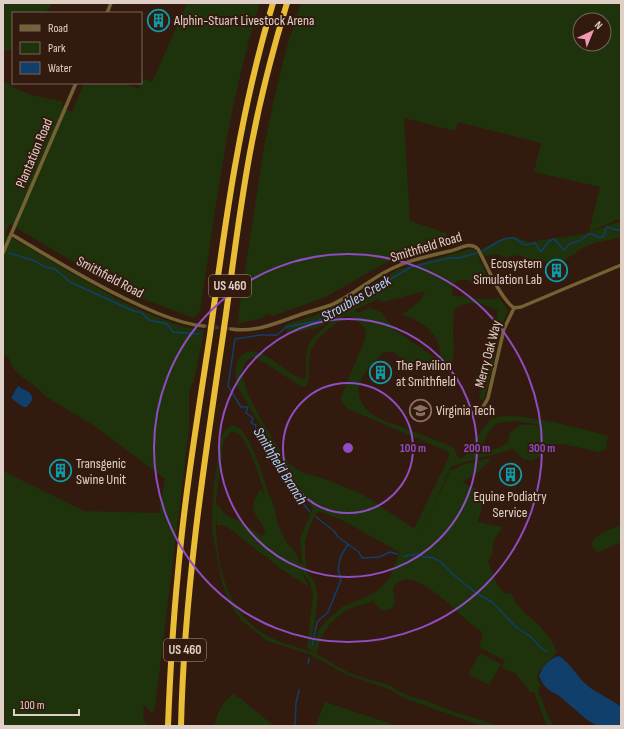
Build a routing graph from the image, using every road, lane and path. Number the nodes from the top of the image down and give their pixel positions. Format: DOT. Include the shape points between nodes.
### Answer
graph roads {
  1 [pos="273,3"];
  2 [pos="287,3"];
  3 [pos="76,84"];
  4 [pos="11,234"];
  5 [pos="3,253"];
  6 [pos="621,265"];
  7 [pos="514,308"];
  8 [pos="204,326"];
  9 [pos="231,329"];
  10 [pos="464,414"];
  11 [pos="168,726"];
  12 [pos="181,726"];
  1 -- 11 [label="highway, US 460" via="239,140 220,264 178,563"];
  2 -- 12 [label="highway, US 460" via="258,111 236,244 191,573"];
  3 -- 4 [label="street, Plantation Road"];
  4 -- 5 [label="street, Plantation Road"];
  4 -- 8 [label="street, Smithfield Road" via="138,305 187,324"];
  6 -- 7 [label="street"];
  7 -- 9 [label="street, Smithfield Road" via="508,303 478,249 473,245 467,245 398,266 330,305 265,327"];
  7 -- 10 [label="street, Merry Oak Way" via="504,329 488,398 479,412"];
}
